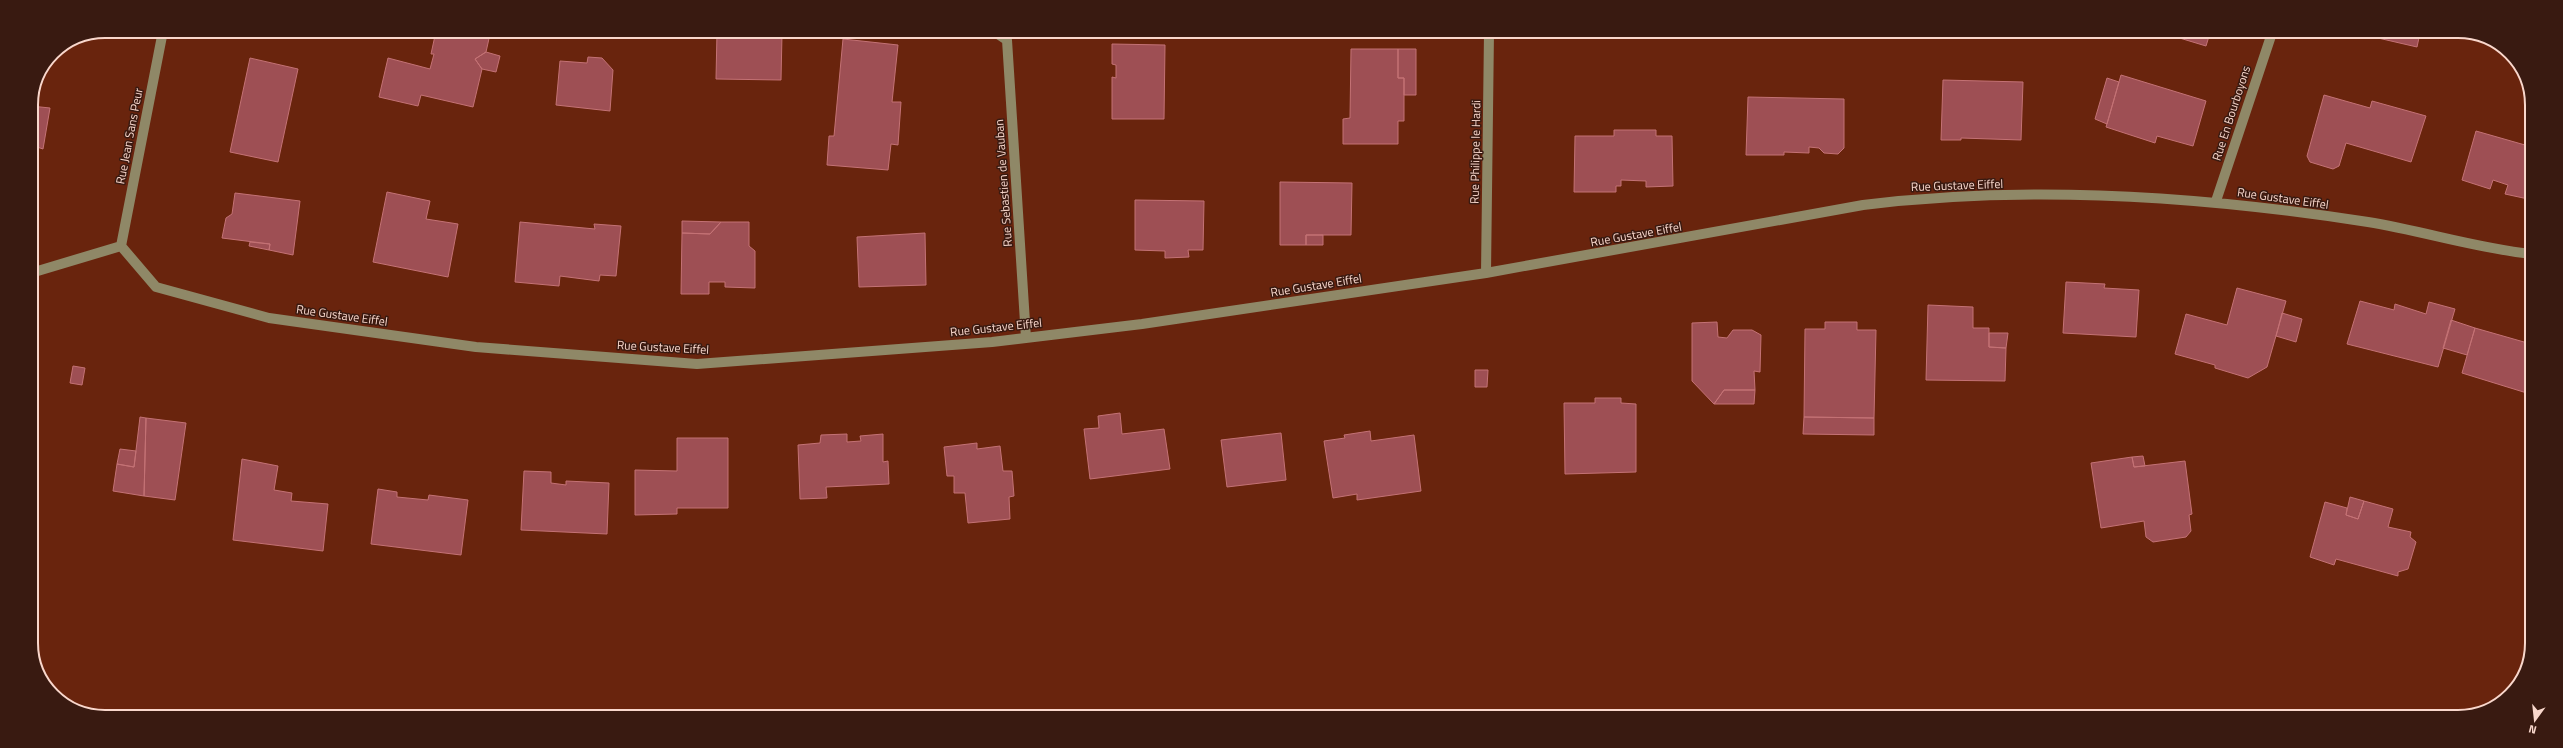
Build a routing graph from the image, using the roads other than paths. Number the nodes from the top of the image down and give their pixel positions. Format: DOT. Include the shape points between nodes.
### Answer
graph roads {
  1 [pos="162,38"];
  2 [pos="1004,38"];
  3 [pos="1489,38"];
  4 [pos="2270,38"];
  5 [pos="2216,201"];
  6 [pos="121,246"];
  7 [pos="2525,253"];
  8 [pos="38,271"];
  9 [pos="1486,273"];
  10 [pos="1026,338"];
  1 -- 6 [label="street, Rue Jean Sans Peur"];
  2 -- 10 [label="street, Rue Sebastien de Vauban" via="1007,40"];
  3 -- 9 [label="street, Rue Philippe le Hardi"];
  4 -- 5 [label="street, Rue En Bourboyons"];
  5 -- 7 [label="street, Rue Gustave Eiffel" via="2369,222"];
  5 -- 9 [label="street, Rue Gustave Eiffel" via="2069,195 1925,197 1863,205"];
  6 -- 8 [label="street"];
  6 -- 10 [label="street, Rue Gustave Eiffel" via="156,287 269,318 476,347 697,364"];
  9 -- 10 [label="street, Rue Gustave Eiffel" via="1142,324"];
}
